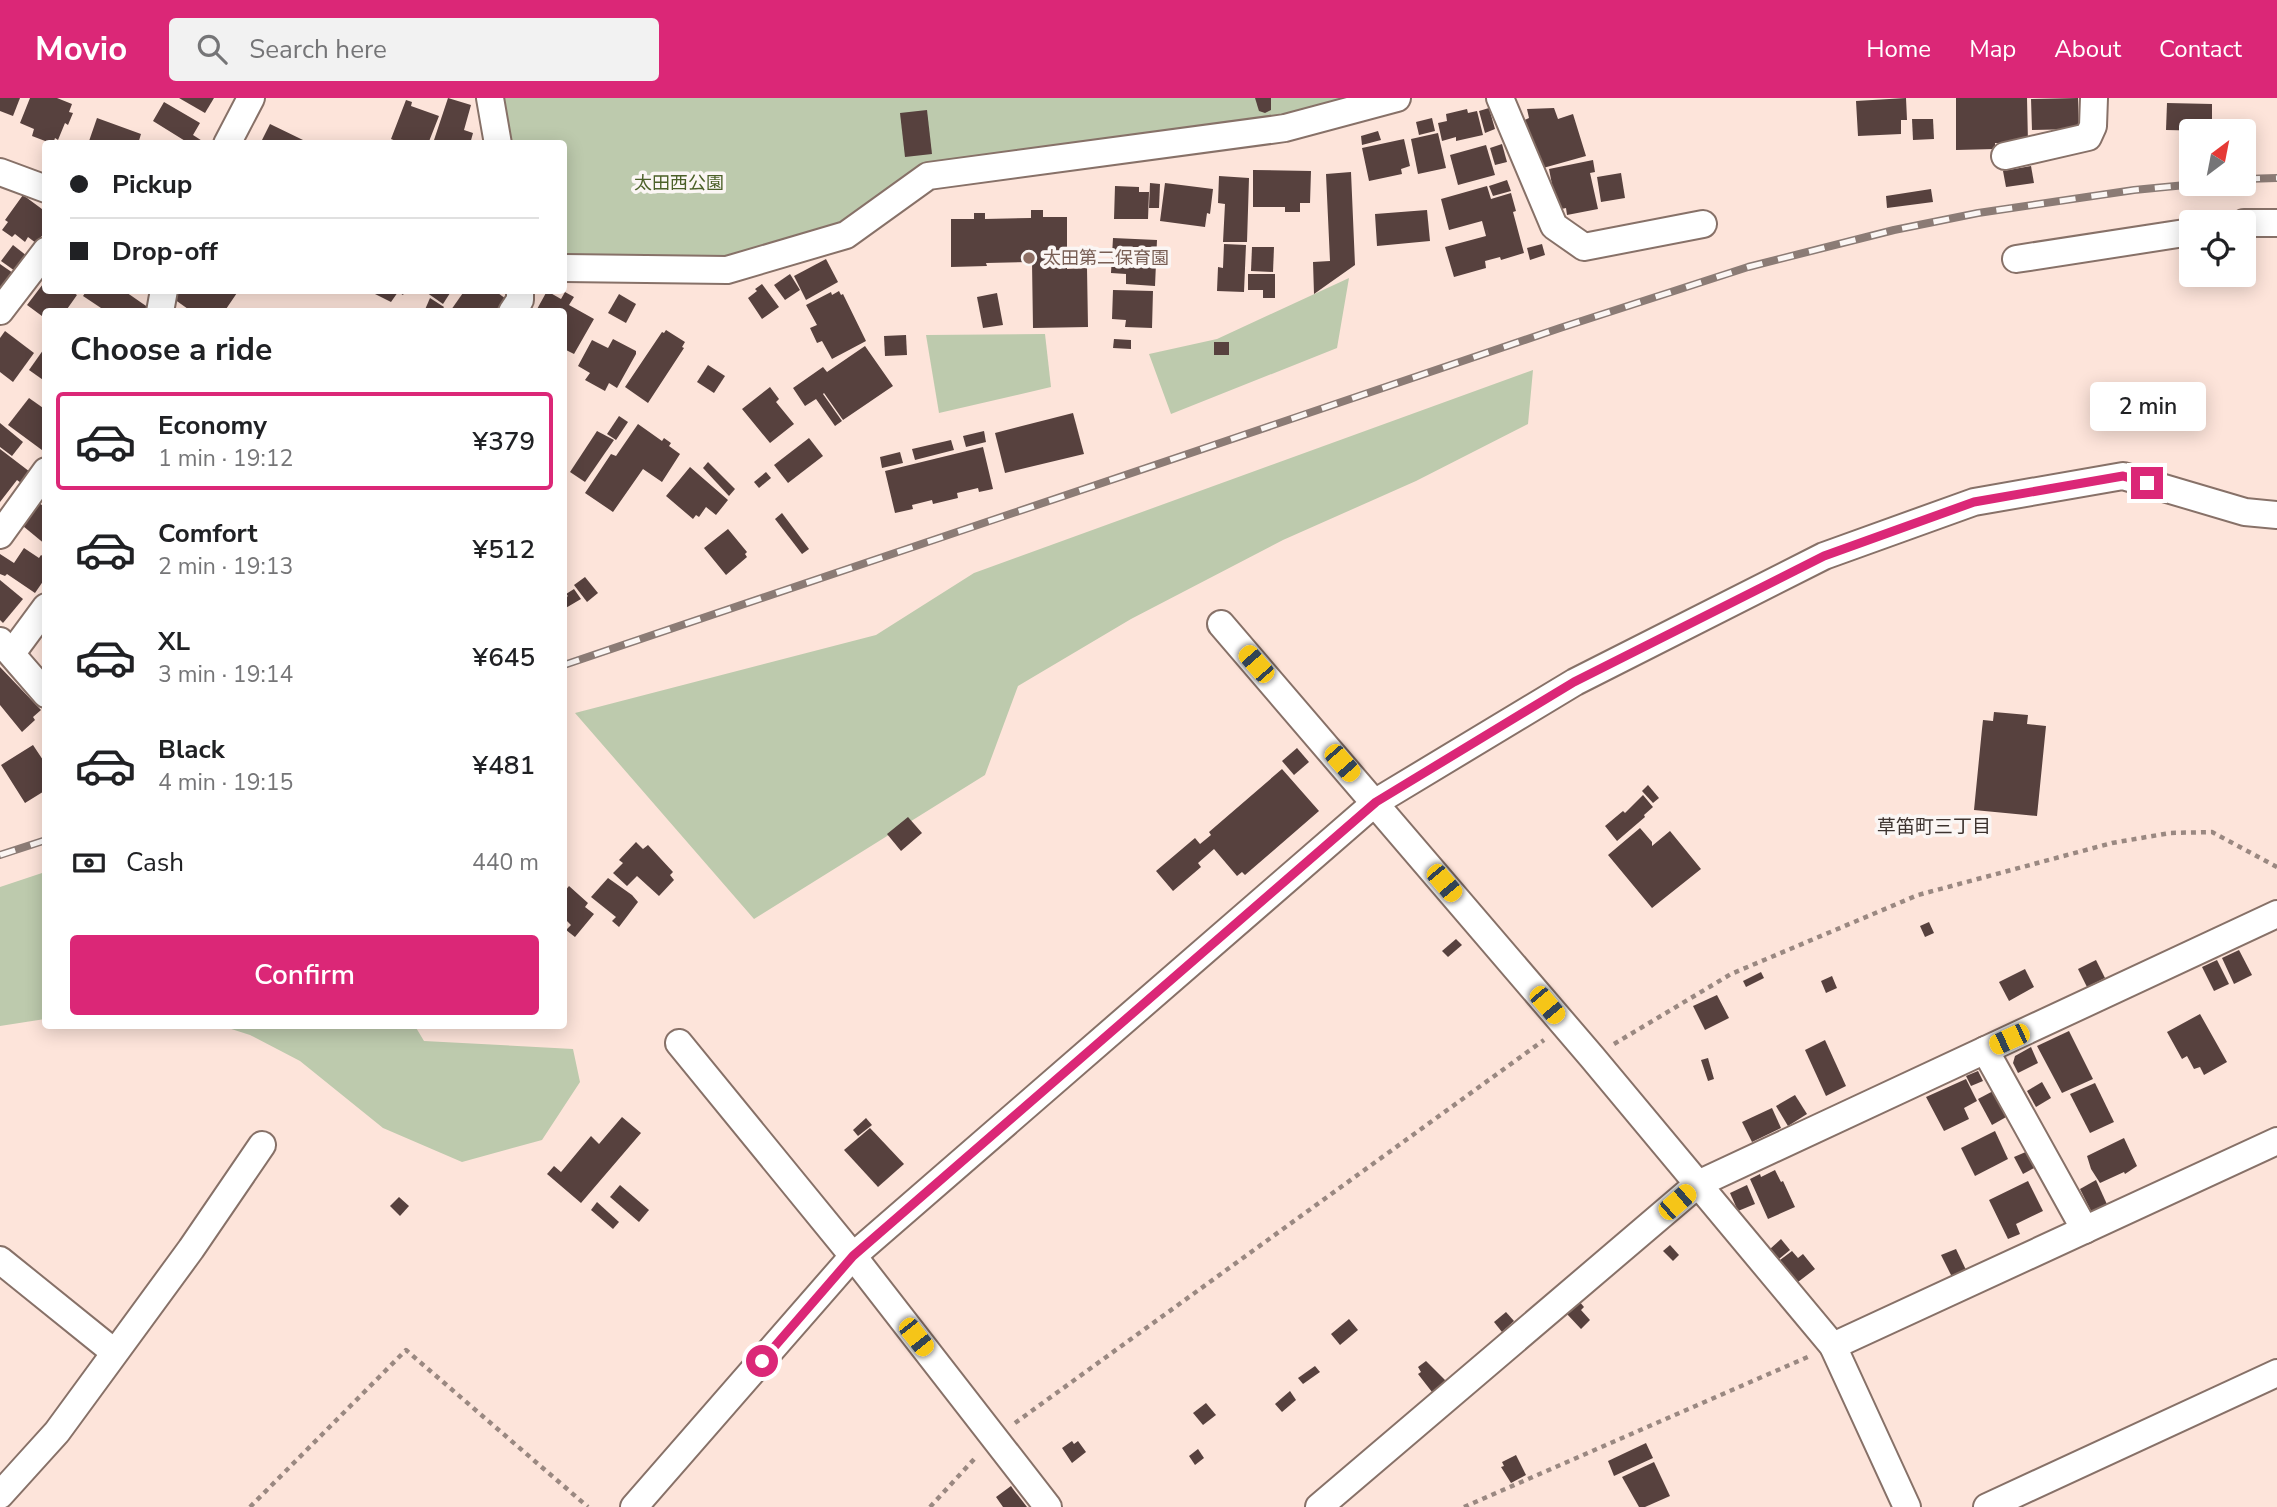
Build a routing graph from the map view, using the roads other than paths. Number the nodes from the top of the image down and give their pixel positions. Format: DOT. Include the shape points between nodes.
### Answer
graph roads {
  1 [pos="251,98"];
  2 [pos="490,98"];
  3 [pos="1397,98"];
  4 [pos="1500,98"];
  5 [pos="2094,98"];
  6 [pos="229,140"];
  7 [pos="497,140"];
  8 [pos="2005,156"];
  9 [pos="0,172"];
  10 [pos="42,188"];
  11 [pos="2256,223"];
  12 [pos="2277,223"];
  13 [pos="1703,224"];
  14 [pos="2179,234"];
  15 [pos="42,256"];
  16 [pos="2016,258"];
  17 [pos="567,268"];
  18 [pos="0,311"];
  19 [pos="42,477"];
  20 [pos="2277,514"];
  21 [pos="0,535"];
  22 [pos="42,611"];
  23 [pos="1221,624"];
  24 [pos="6,647"];
  25 [pos="42,689"];
  26 [pos="1376,802"];
  27 [pos="2277,914"];
  28 [pos="679,1043"];
  29 [pos="1984,1050"];
  30 [pos="2277,1141"];
  31 [pos="262,1144"];
  32 [pos="1698,1184"];
  33 [pos="2085,1230"];
  34 [pos="853,1256"];
  35 [pos="0,1261"];
  36 [pos="1833,1346"];
  37 [pos="114,1352"];
  38 [pos="2277,1373"];
  39 [pos="0,1495"];
  40 [pos="634,1507"];
  41 [pos="1048,1507"];
  42 [pos="1319,1507"];
  43 [pos="1907,1507"];
  44 [pos="1987,1507"];
  1 -- 6 [label="street"];
  2 -- 7 [label="street"];
  3 -- 17 [label="street" via="1285,128 929,176 846,235 727,270"];
  4 -- 13 [label="street" via="1554,226 1584,247"];
  5 -- 8 [label="street" via="2088,137"];
  9 -- 10 [label="street"];
  11 -- 12 [label="street"];
  14 -- 16 [label="street"];
  15 -- 18 [label="street"];
  19 -- 21 [label="street"];
  20 -- 26 [label="street" via="2245,512 2123,476 1974,502 1824,556 1574,682"];
  22 -- 24 [label="street"];
  23 -- 26 [label="street"];
  24 -- 25 [label="street"];
  26 -- 32 [label="street"];
  26 -- 34 [label="street"];
  27 -- 29 [label="street"];
  28 -- 34 [label="street"];
  29 -- 32 [label="street"];
  29 -- 33 [label="street"];
  30 -- 33 [label="street"];
  31 -- 37 [label="street"];
  32 -- 36 [label="street"];
  32 -- 42 [label="street"];
  33 -- 36 [label="street"];
  34 -- 40 [label="street"];
  34 -- 41 [label="street"];
  35 -- 37 [label="street"];
  36 -- 43 [label="street"];
  37 -- 39 [label="street" via="57,1432"];
  38 -- 44 [label="street"];
}
